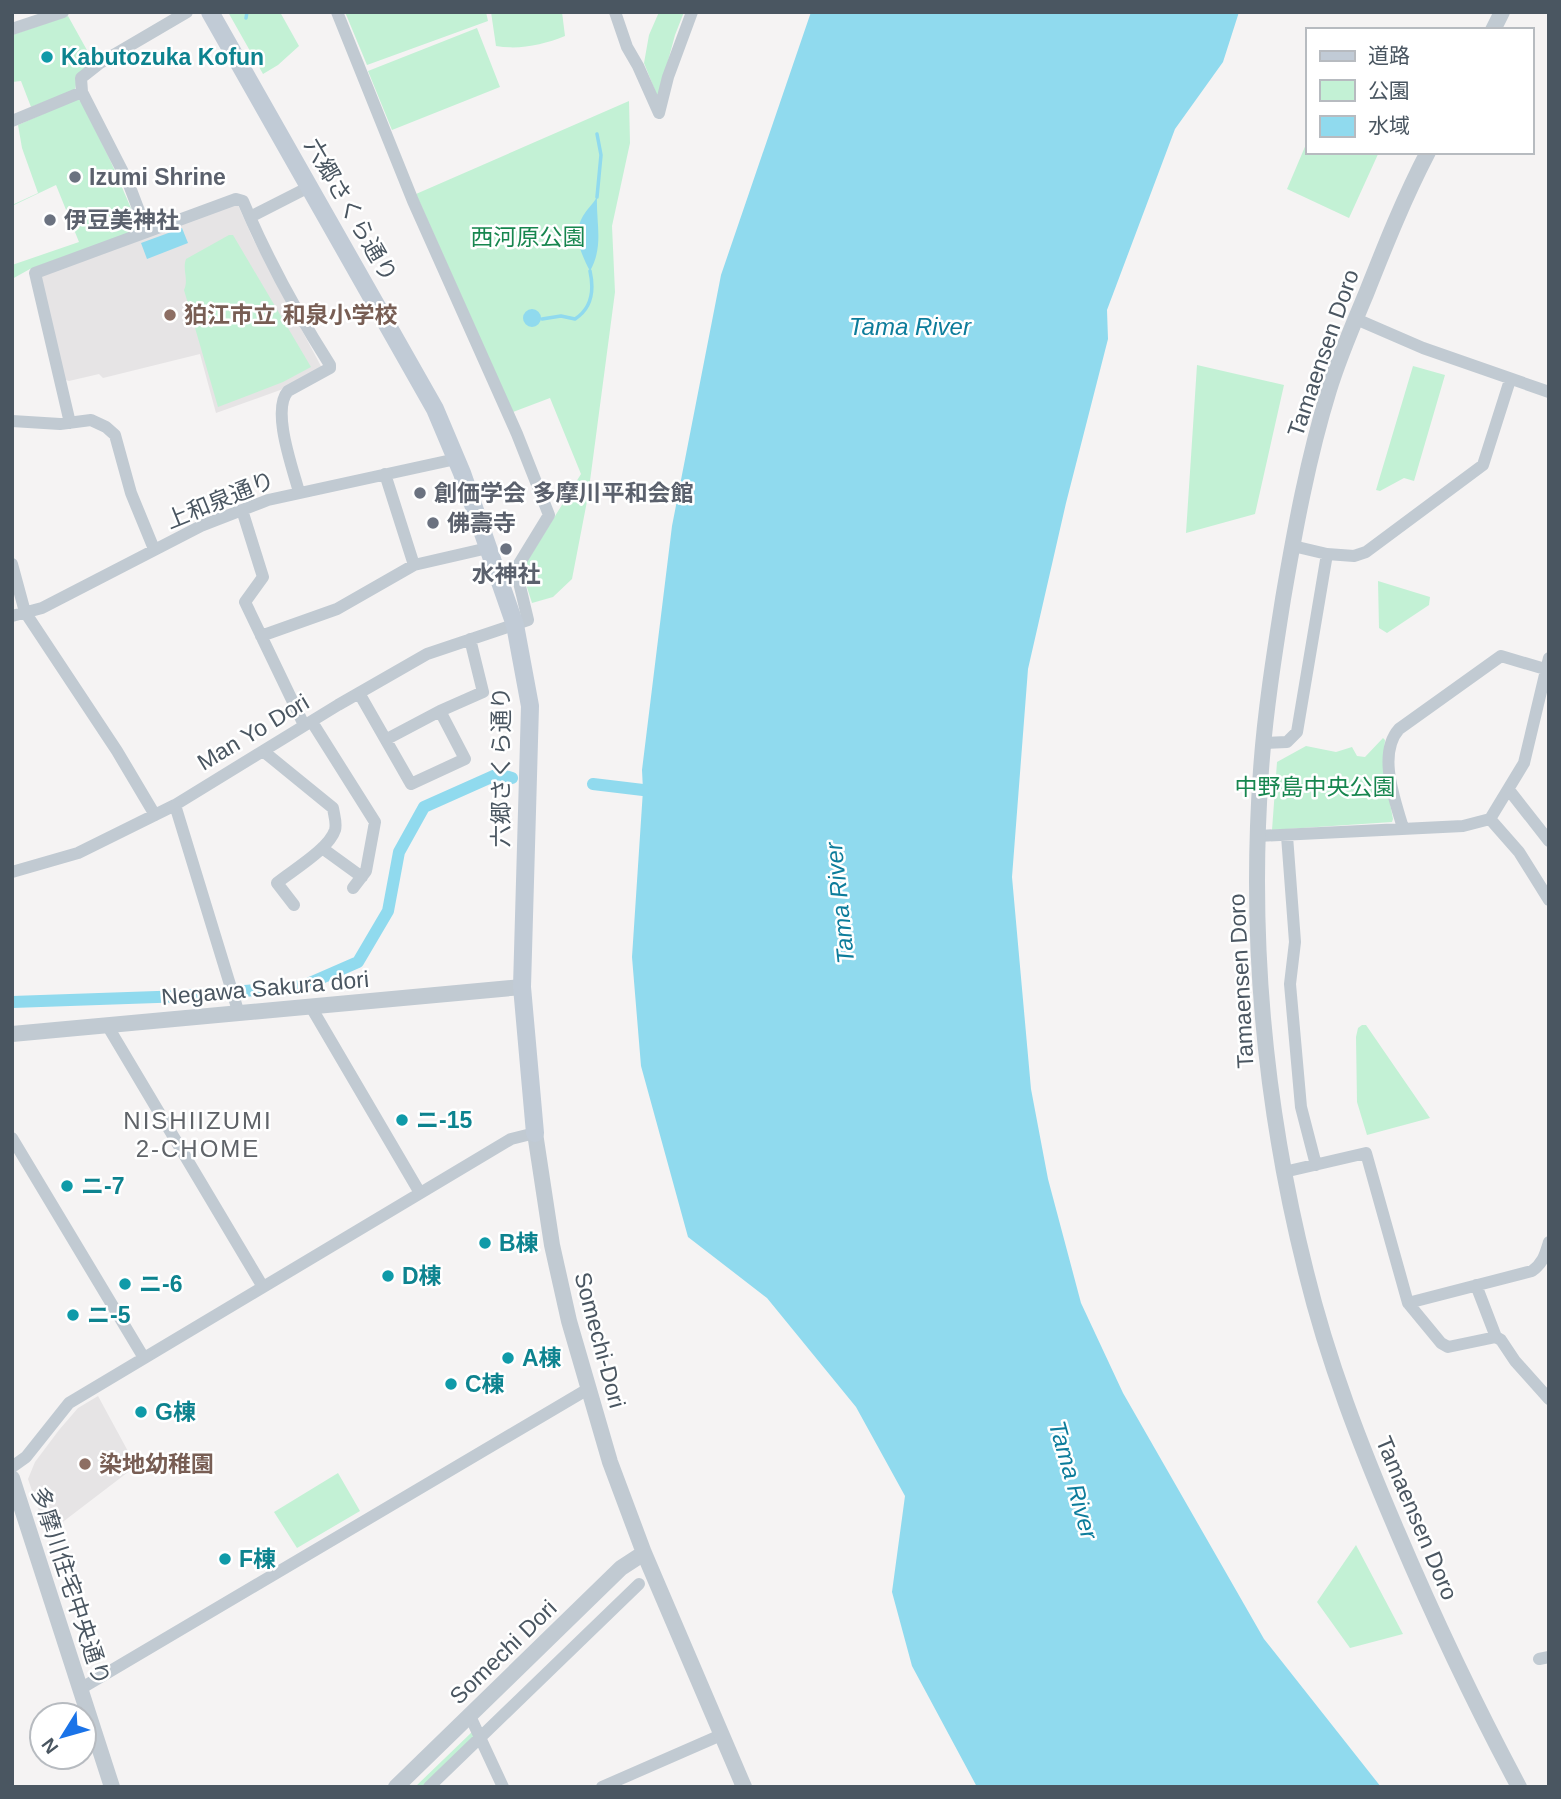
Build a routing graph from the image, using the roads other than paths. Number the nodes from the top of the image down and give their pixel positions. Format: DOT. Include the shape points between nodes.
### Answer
graph roads {
  1 [pos="63,12"];
  2 [pos="187,12"];
  3 [pos="210,12"];
  4 [pos="337,12"];
  5 [pos="615,12"];
  6 [pos="692,12"];
  7 [pos="1502,12"];
  8 [pos="1494,28"];
  9 [pos="12,29"];
  10 [pos="82,92"];
  11 [pos="12,121"];
  12 [pos="1427,154"];
  13 [pos="309,187"];
  14 [pos="250,217"];
  15 [pos="147,232"];
  16 [pos="1356,319"];
  17 [pos="1510,380"];
  18 [pos="1549,392"];
  19 [pos="12,421"];
  20 [pos="70,423"];
  21 [pos="456,459"];
  22 [pos="385,474"];
  23 [pos="299,492"];
  24 [pos="242,510"];
  25 [pos="1293,545"];
  26 [pos="488,548"];
  27 [pos="154,549"];
  28 [pos="1327,554"];
  29 [pos="12,564"];
  30 [pos="414,565"];
  31 [pos="19,614"];
  32 [pos="515,625"];
  33 [pos="261,636"];
  34 [pos="470,639"];
  35 [pos="1547,664"];
  36 [pos="359,693"];
  37 [pos="440,711"];
  38 [pos="308,723"];
  39 [pos="387,739"];
  40 [pos="1264,743"];
  41 [pos="263,751"];
  42 [pos="1509,790"];
  43 [pos="175,805"];
  44 [pos="155,815"];
  45 [pos="1490,819"];
  46 [pos="1403,828"];
  47 [pos="1258,836"];
  48 [pos="1287,836"];
  49 [pos="1549,841"];
  50 [pos="322,848"];
  51 [pos="12,872"];
  52 [pos="362,877"];
  53 [pos="353,888"];
  54 [pos="1549,900"];
  55 [pos="295,905"];
  56 [pos="522,987"];
  57 [pos="237,1007"];
  58 [pos="311,1007"];
  59 [pos="107,1025"];
  60 [pos="12,1034"];
  61 [pos="535,1133"];
  62 [pos="12,1138"];
  63 [pos="1316,1165"];
  64 [pos="1284,1171"];
  65 [pos="420,1194"];
  66 [pos="1549,1242"];
  67 [pos="1549,1266"];
  68 [pos="1532,1271"];
  69 [pos="1476,1285"];
  70 [pos="263,1287"];
  71 [pos="1408,1303"];
  72 [pos="1496,1337"];
  73 [pos="144,1359"];
  74 [pos="588,1389"];
  75 [pos="1549,1399"];
  76 [pos="12,1467"];
  77 [pos="12,1478"];
  78 [pos="15,1498"];
  79 [pos="644,1553"];
  80 [pos="639,1584"];
  81 [pos="80,1689"];
  82 [pos="470,1716"];
  83 [pos="721,1735"];
  84 [pos="481,1737"];
  85 [pos="111,1786"];
  86 [pos="396,1787"];
  87 [pos="429,1787"];
  88 [pos="503,1787"];
  89 [pos="602,1787"];
  90 [pos="744,1787"];
  91 [pos="1519,1787"];
  1 -- 9 [label="street"];
  2 -- 10 [label="street" via="80,78"];
  3 -- 13 [label="main road, 六郷さくら通り"];
  4 -- 32 [label="street" via="549,515 519,564 528,620"];
  5 -- 6 [label="street" via="659,113"];
  7 -- 8 [label="street"];
  10 -- 11 [label="street"];
  10 -- 15 [label="street" via="128,181"];
  12 -- 16 [label="street, Tamaensen Doro" via="1405,195"];
  13 -- 14 [label="street"];
  13 -- 21 [label="main road, 六郷さくら通り" via="423,385"];
  14 -- 15 [label="street" via="243,201 236,199"];
  14 -- 23 [label="street" via="330,365 284,396 282,424"];
  15 -- 20 [label="street" via="35,273"];
  16 -- 17 [label="street"];
  16 -- 25 [label="street, Tamaensen Doro" via="1329,388"];
  17 -- 18 [label="street"];
  17 -- 28 [label="street" via="1483,465 1366,552"];
  19 -- 20 [label="street"];
  20 -- 27 [label="street" via="91,420 115,435 131,493"];
  21 -- 22 [label="street, 上和泉通り"];
  21 -- 26 [label="main road, 六郷さくら通り"];
  22 -- 23 [label="street, 上和泉通り"];
  22 -- 30 [label="street"];
  23 -- 24 [label="street, 上和泉通り"];
  24 -- 27 [label="street, 上和泉通り"];
  24 -- 33 [label="street" via="263,577 245,602"];
  25 -- 28 [label="street"];
  25 -- 40 [label="street, Tamaensen Doro"];
  26 -- 30 [label="street"];
  26 -- 32 [label="main road, 六郷さくら通り"];
  27 -- 31 [label="street, 上和泉通り" via="42,608"];
  28 -- 40 [label="street" via="1297,732 1287,741"];
  29 -- 31 [label="street"];
  30 -- 33 [label="street" via="337,609"];
  31 -- 44 [label="street" via="117,751"];
  32 -- 34 [label="street, Man Yo Dori"];
  32 -- 56 [label="main road, 六郷さくら通り" via="530,706"];
  33 -- 38 [label="street"];
  34 -- 36 [label="street, Man Yo Dori" via="427,654"];
  34 -- 37 [label="street" via="483,692"];
  35 -- 42 [label="street" via="1524,763"];
  35 -- 46 [label="street" via="1501,656 1399,729 1392,737 1389,765"];
  36 -- 38 [label="street, Man Yo Dori"];
  36 -- 39 [label="street"];
  37 -- 39 [label="street"];
  37 -- 39 [label="street" via="465,759 411,784"];
  38 -- 41 [label="street, Man Yo Dori"];
  38 -- 52 [label="street" via="375,822"];
  40 -- 47 [label="street, Tamaensen Doro"];
  41 -- 43 [label="street, Man Yo Dori"];
  41 -- 50 [label="street" via="333,808 336,827"];
  42 -- 45 [label="street"];
  42 -- 49 [label="street"];
  43 -- 44 [label="street, Man Yo Dori"];
  43 -- 57 [label="street"];
  44 -- 51 [label="street, Man Yo Dori" via="78,853"];
  45 -- 46 [label="street" via="1462,826"];
  45 -- 54 [label="street" via="1519,852"];
  46 -- 48 [label="street"];
  47 -- 48 [label="street"];
  47 -- 64 [label="street, Tamaensen Doro" via="1259,979"];
  48 -- 63 [label="street" via="1295,942 1290,984 1301,1107"];
  50 -- 52 [label="street"];
  50 -- 55 [label="street" via="277,883"];
  52 -- 53 [label="street"];
  56 -- 58 [label="street, Negawa Sakura dori"];
  56 -- 61 [label="main road, 六郷さくら通り"];
  57 -- 58 [label="street, Negawa Sakura dori"];
  57 -- 59 [label="street, Negawa Sakura dori"];
  58 -- 65 [label="street"];
  59 -- 60 [label="street, Negawa Sakura dori"];
  59 -- 70 [label="street"];
  61 -- 65 [label="street" via="511,1139"];
  61 -- 74 [label="street, Somechi-Dori" via="552,1245"];
  62 -- 73 [label="street"];
  63 -- 64 [label="street"];
  63 -- 71 [label="street" via="1366,1153"];
  64 -- 91 [label="street, Tamaensen Doro" via="1306,1276 1362,1450 1442,1636"];
  65 -- 70 [label="street"];
  66 -- 68 [label="street" via="1545,1258"];
  67 -- 68 [label="street"];
  68 -- 69 [label="street"];
  69 -- 71 [label="street"];
  69 -- 72 [label="street"];
  70 -- 73 [label="street"];
  71 -- 72 [label="street" via="1448,1347"];
  72 -- 75 [label="street"];
  73 -- 76 [label="street" via="69,1403 26,1457"];
  74 -- 79 [label="street, Somechi-Dori"];
  74 -- 81 [label="street"];
  77 -- 78 [label="street, 多摩川住宅中央通り"];
  78 -- 81 [label="street, 多摩川住宅中央通り"];
  79 -- 82 [label="street, Somechi Dori" via="621,1568"];
  79 -- 83 [label="street, Somechi-Dori"];
  80 -- 84 [label="street"];
  81 -- 85 [label="street, 多摩川住宅中央通り"];
  82 -- 84 [label="street"];
  82 -- 86 [label="street, Somechi Dori"];
  83 -- 89 [label="street"];
  83 -- 90 [label="street, Somechi-Dori"];
  84 -- 87 [label="street"];
  84 -- 88 [label="street"];
}
